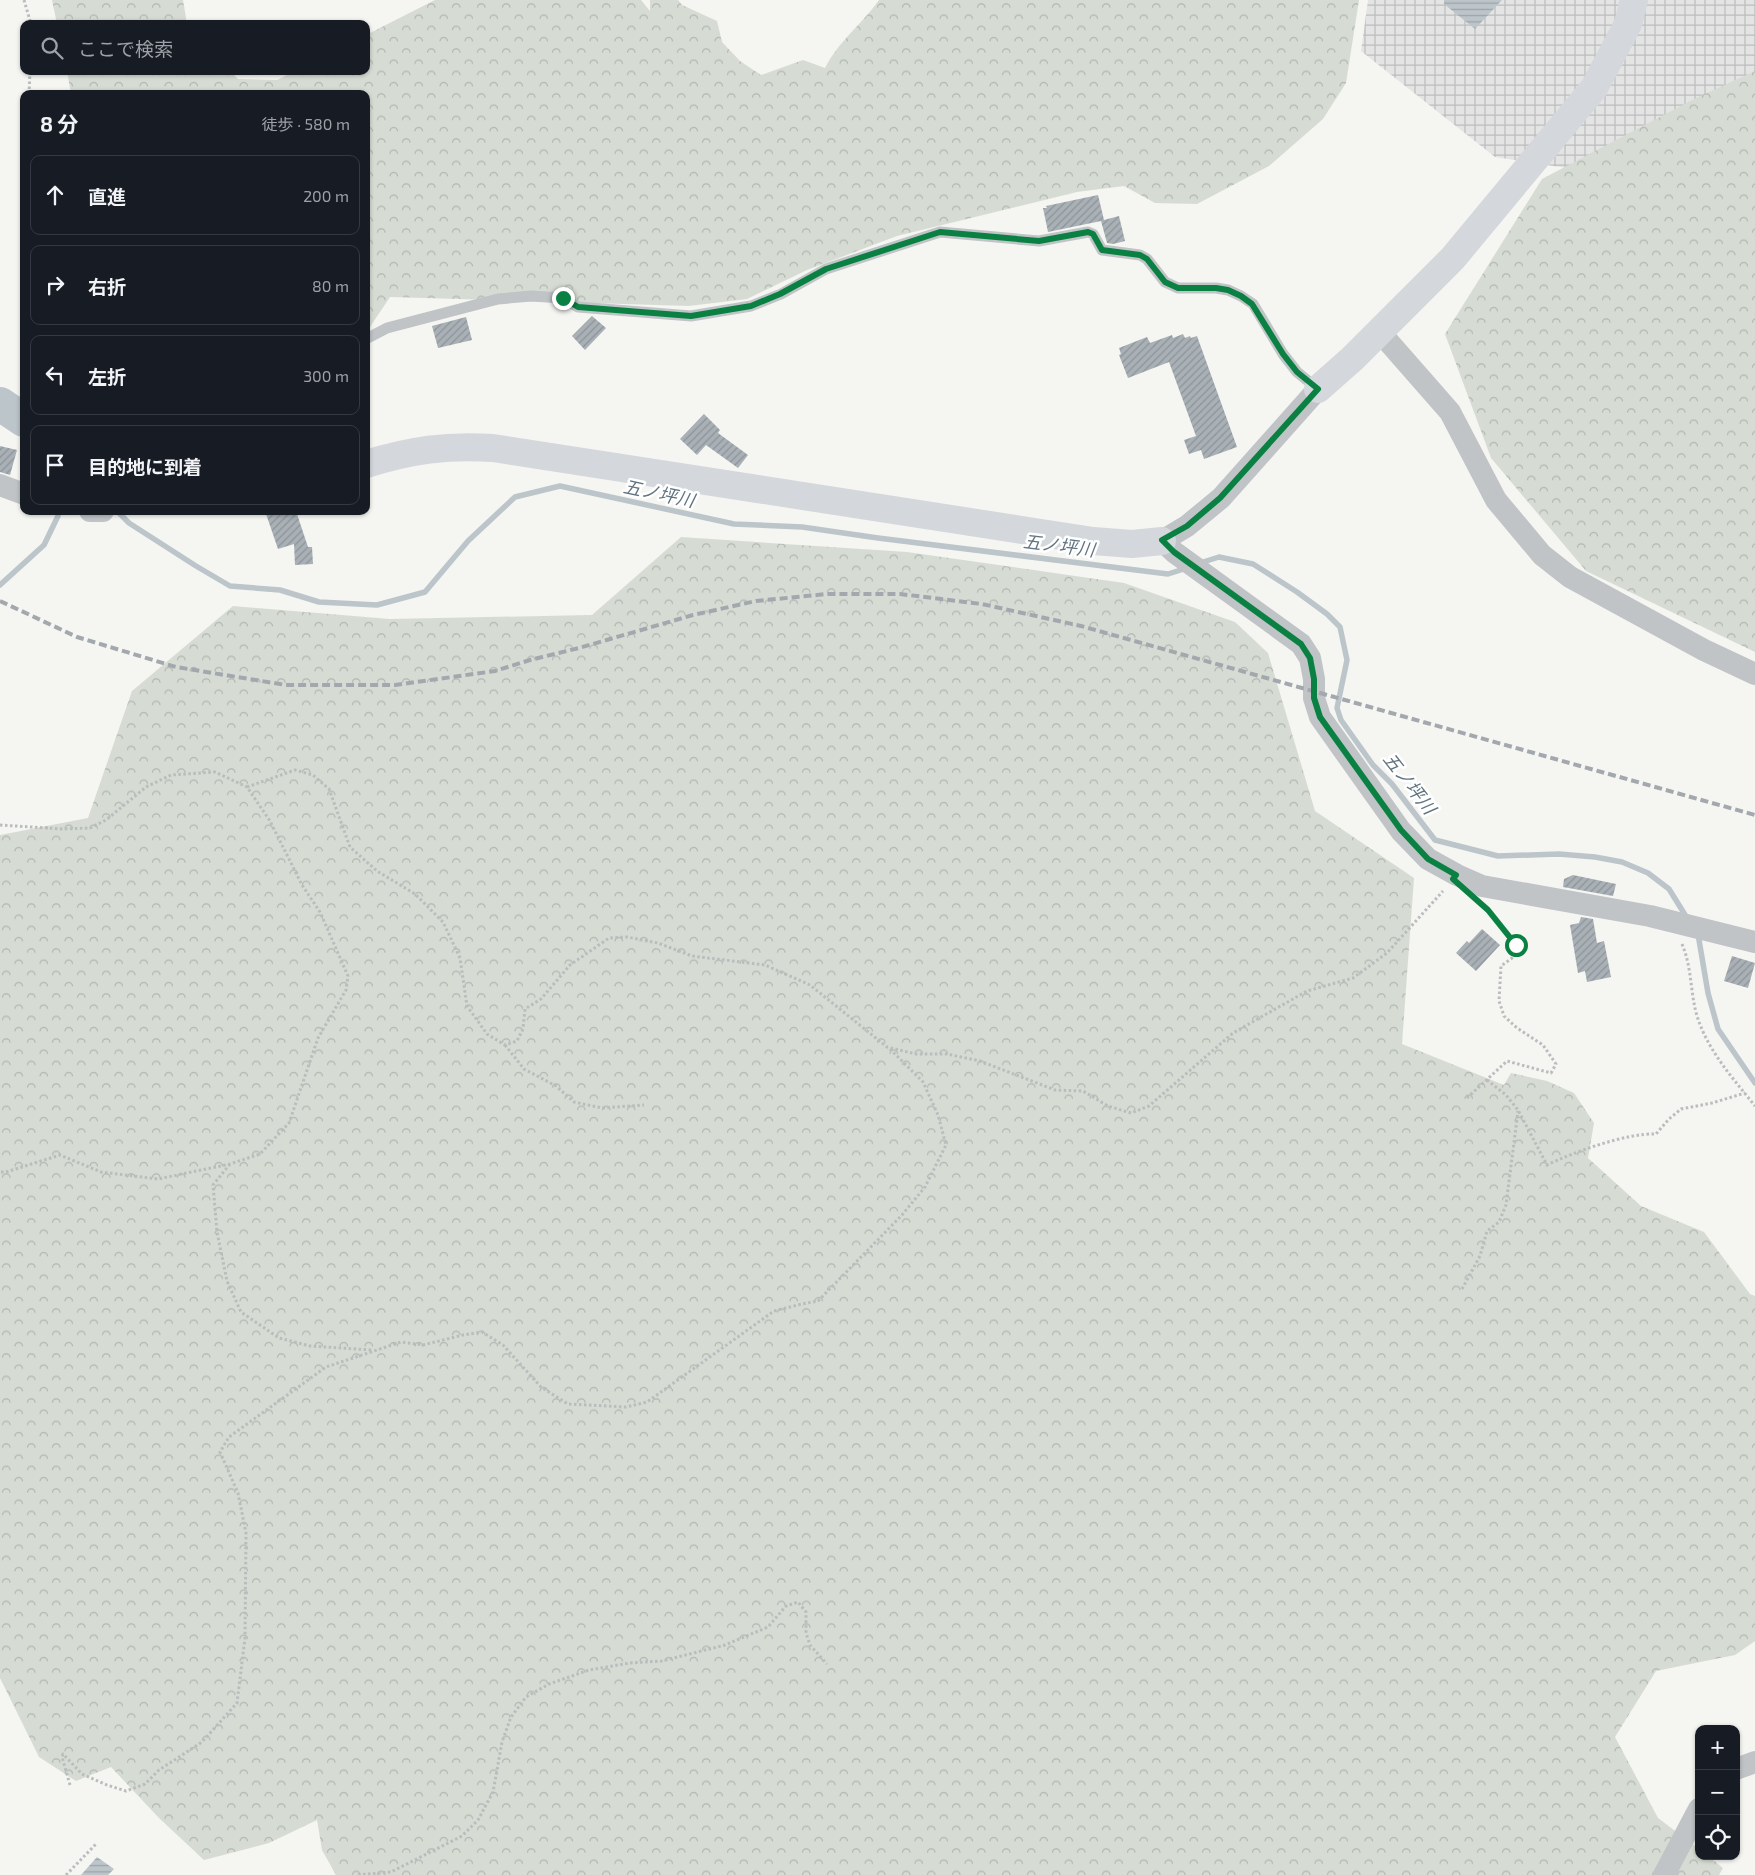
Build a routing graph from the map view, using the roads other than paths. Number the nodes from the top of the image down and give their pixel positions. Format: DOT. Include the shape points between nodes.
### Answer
graph roads {
  1 [pos="1634,0"];
  2 [pos="1379,331"];
  3 [pos="370,337"];
  4 [pos="1318,389"];
  5 [pos="370,463"];
  6 [pos="0,485"];
  7 [pos="20,492"];
  8 [pos="1168,546"];
  9 [pos="1755,674"];
  10 [pos="1755,942"];
  11 [pos="1755,1762"];
  12 [pos="1740,1768"];
  13 [pos="1696,1815"];
  14 [pos="1664,1875"];
  1 -- 2 [label="street" via="1628,24 1594,88 1453,258"];
  2 -- 4 [label="street"];
  2 -- 9 [label="street" via="1450,412 1496,500 1542,555 1570,577"];
  3 -- 4 [label="lane" via="387,328 498,299 522,297 563,298 578,307 691,316 751,306 826,269 940,232 1039,241 1088,232 1093,234 1102,250 1140,255 1147,259 1165,282 1178,288 1228,290 1247,300 1297,372"];
  4 -- 8 [label="street" via="1220,498"];
  5 -- 8 [label="street" via="423,449 493,448 1093,541"];
  6 -- 7 [label="street"];
  8 -- 10 [label="street" via="1301,644 1310,658 1314,698 1320,717 1401,830 1428,859 1482,886 1650,916"];
  11 -- 12 [label="street"];
  13 -- 14 [label="street"];
}
